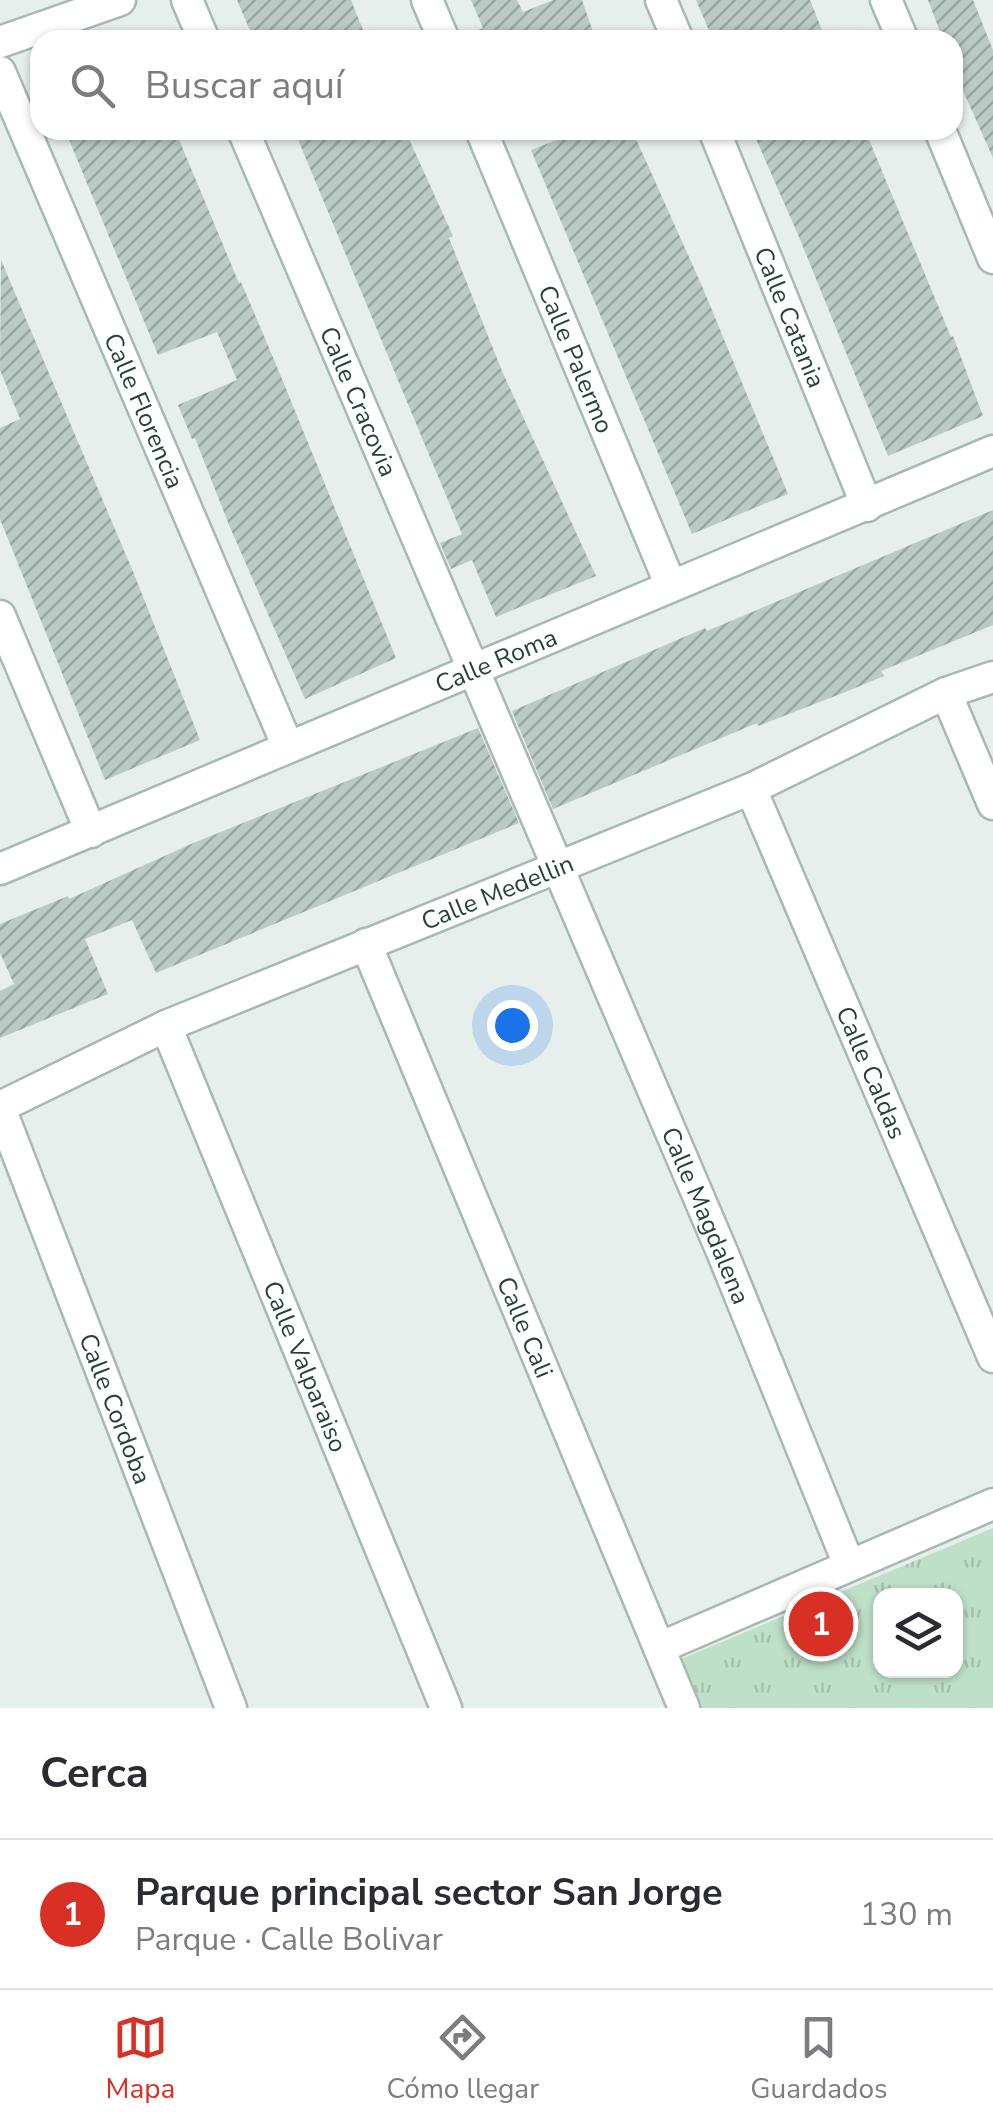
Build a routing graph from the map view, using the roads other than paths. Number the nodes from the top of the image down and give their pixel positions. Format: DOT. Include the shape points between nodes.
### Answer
graph roads {
  1 [pos="120,0"];
  2 [pos="187,0"];
  3 [pos="427,0"];
  4 [pos="662,0"];
  5 [pos="886,0"];
  6 [pos="34,30"];
  7 [pos="200,30"];
  8 [pos="440,30"];
  9 [pos="674,30"];
  10 [pos="899,30"];
  11 [pos="30,32"];
  12 [pos="0,42"];
  13 [pos="0,72"];
  14 [pos="246,140"];
  15 [pos="485,140"];
  16 [pos="718,140"];
  17 [pos="944,140"];
  18 [pos="993,258"];
  19 [pos="993,451"];
  20 [pos="867,506"];
  21 [pos="671,586"];
  22 [pos="0,616"];
  23 [pos="473,671"];
  24 [pos="993,677"];
  25 [pos="946,693"];
  26 [pos="288,748"];
  27 [pos="751,789"];
  28 [pos="993,804"];
  29 [pos="91,832"];
  30 [pos="557,868"];
  31 [pos="0,869"];
  32 [pos="366,944"];
  33 [pos="166,1026"];
  34 [pos="0,1107"];
  35 [pos="993,1356"];
  36 [pos="993,1504"];
  37 [pos="850,1565"];
  38 [pos="659,1648"];
  39 [pos="231,1708"];
  40 [pos="446,1708"];
  41 [pos="684,1708"];
  1 -- 6 [label="street"];
  2 -- 7 [label="street"];
  3 -- 8 [label="street"];
  4 -- 9 [label="street"];
  5 -- 10 [label="street"];
  11 -- 12 [label="street"];
  13 -- 26 [label="street, Calle Florencia"];
  14 -- 23 [label="street, Calle Cracovia"];
  15 -- 21 [label="street, Calle Palermo"];
  16 -- 20 [label="street, Calle Catania"];
  17 -- 18 [label="street"];
  19 -- 20 [label="street, Calle Roma"];
  20 -- 21 [label="street, Calle Roma"];
  21 -- 23 [label="street, Calle Roma"];
  22 -- 29 [label="street"];
  23 -- 26 [label="street, Calle Roma"];
  23 -- 30 [label="street, Calle Cracovia"];
  24 -- 25 [label="street, Calle Medellin"];
  25 -- 27 [label="street, Calle Medellin"];
  25 -- 28 [label="street"];
  26 -- 29 [label="street, Calle Roma"];
  27 -- 30 [label="street, Calle Medellin"];
  27 -- 35 [label="street, Calle Caldas"];
  29 -- 31 [label="street, Calle Roma"];
  30 -- 32 [label="street, Calle Medellin"];
  30 -- 37 [label="street, Calle Magdalena"];
  32 -- 33 [label="street, Calle Medellin"];
  32 -- 38 [label="street, Calle Cali"];
  33 -- 34 [label="street, Calle Medellin"];
  33 -- 40 [label="street, Calle Valparaiso"];
  34 -- 39 [label="street, Calle Cordoba"];
  36 -- 37 [label="street"];
  37 -- 38 [label="street"];
  38 -- 41 [label="street, Calle Cali"];
}
